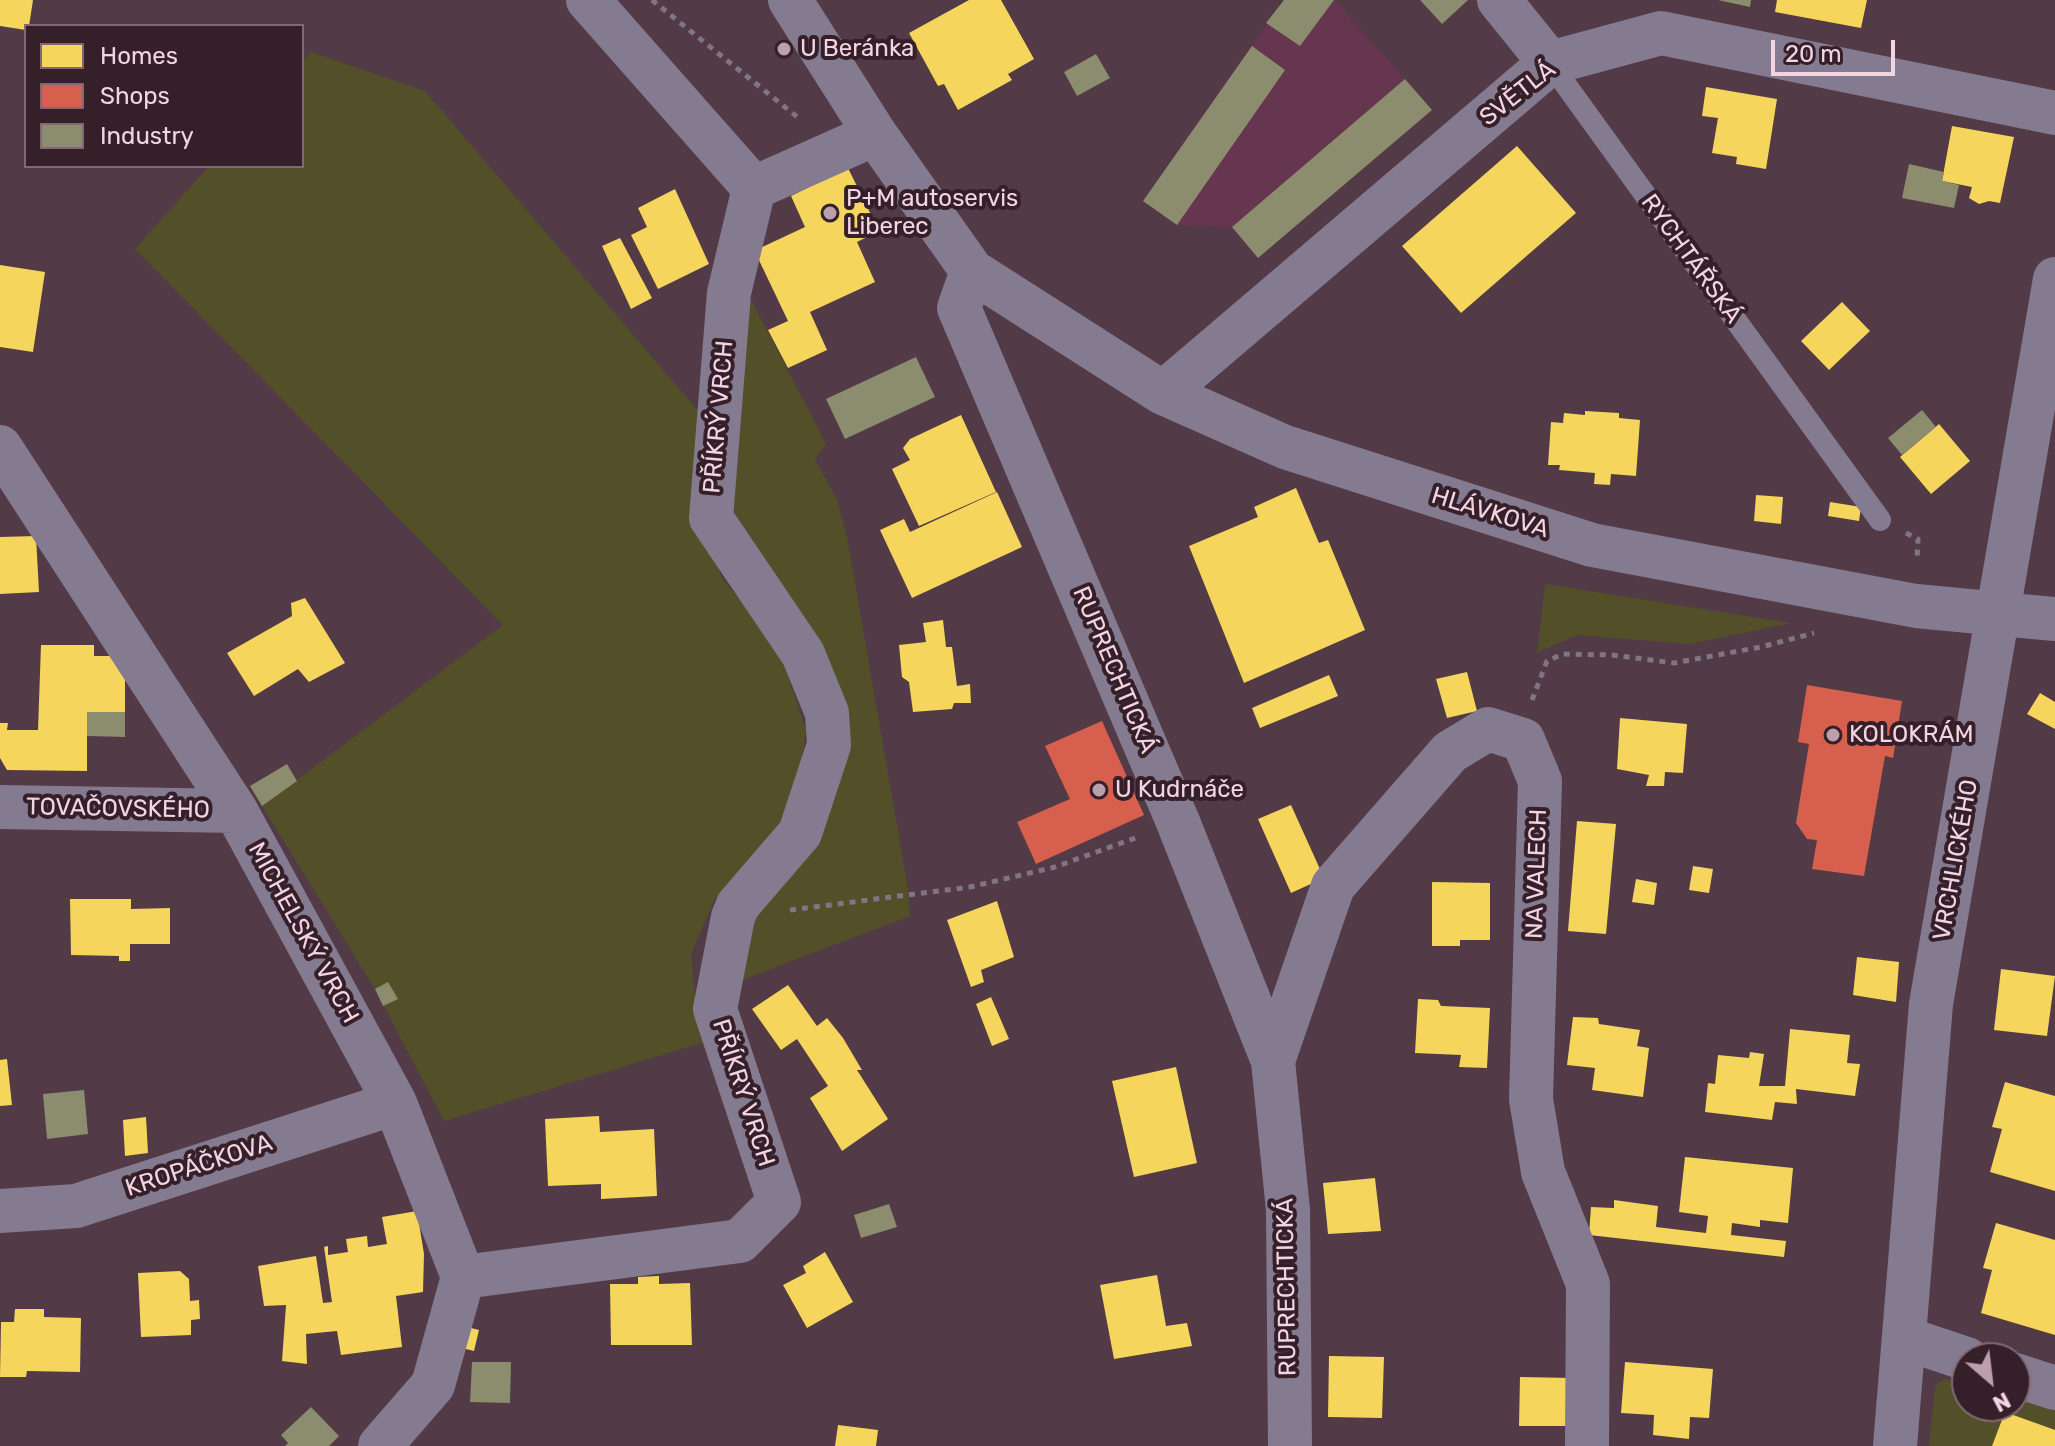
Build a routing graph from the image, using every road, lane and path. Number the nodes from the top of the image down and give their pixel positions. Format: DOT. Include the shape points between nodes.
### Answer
graph roads {
  1 [pos="588,0"];
  2 [pos="652,0"];
  3 [pos="790,0"];
  4 [pos="1499,0"];
  5 [pos="1550,63"];
  6 [pos="2055,113"];
  7 [pos="858,141"];
  8 [pos="754,188"];
  9 [pos="972,271"];
  10 [pos="2055,279"];
  11 [pos="1163,393"];
  12 [pos="0,447"];
  13 [pos="1880,520"];
  14 [pos="1999,613"];
  15 [pos="2055,619"];
  16 [pos="1817,632"];
  17 [pos="1518,738"];
  18 [pos="0,807"];
  19 [pos="236,811"];
  20 [pos="1178,822"];
  21 [pos="733,917"];
  22 [pos="1273,1061"];
  23 [pos="395,1103"];
  24 [pos="0,1211"];
  25 [pos="463,1277"];
  26 [pos="1904,1338"];
  27 [pos="1951,1354"];
  28 [pos="2031,1380"];
  29 [pos="2055,1388"];
  30 [pos="380,1446"];
  31 [pos="1290,1446"];
  32 [pos="1587,1446"];
  33 [pos="1895,1446"];
  1 -- 8 [label="street"];
  2 -- 7 [label="path"];
  3 -- 7 [label="street"];
  4 -- 5 [label="street, RYCHTÁŘSKÁ"];
  5 -- 6 [label="street, SVĚTLÁ" via="1661,33"];
  5 -- 11 [label="street, SVĚTLÁ"];
  5 -- 13 [label="lane, RYCHTÁŘSKÁ"];
  7 -- 8 [label="street"];
  7 -- 9 [label="street"];
  8 -- 21 [label="street, PŘÍKRÝ VRCH" via="729,293 711,518 803,654 827,713 829,745 800,833"];
  9 -- 11 [label="street, HLÁVKOVA"];
  9 -- 20 [label="street, RUPRECHTICKÁ" via="959,308"];
  10 -- 14 [label="street, VRCHLICKÉHO"];
  11 -- 14 [label="street, HLÁVKOVA" via="1285,447 1592,545 1916,606"];
  12 -- 19 [label="street, MICHELSKÝ VRCH"];
  14 -- 15 [label="street, HLÁVKOVA"];
  14 -- 26 [label="street, VRCHLICKÉHO" via="1931,1004"];
  16 -- 17 [label="path" via="1674,663 1563,654 1547,661"];
  17 -- 22 [label="street" via="1488,729 1450,752 1333,886"];
  17 -- 32 [label="street, NA VALECH" via="1540,781 1531,1099 1543,1172 1588,1284"];
  18 -- 19 [label="street, TOVAČOVSKÉHO"];
  19 -- 23 [label="street, MICHELSKÝ VRCH"];
  20 -- 21 [label="path" via="1055,867 970,887"];
  20 -- 22 [label="street, RUPRECHTICKÁ"];
  21 -- 25 [label="street, PŘÍKRÝ VRCH" via="715,1009 779,1202 740,1241"];
  22 -- 31 [label="street, RUPRECHTICKÁ" via="1288,1210"];
  23 -- 24 [label="street, KROPÁČKOVA" via="76,1206"];
  23 -- 25 [label="street, MICHELSKÝ VRCH"];
  25 -- 30 [label="street" via="433,1385"];
  26 -- 27 [label="street"];
  26 -- 33 [label="street, VRCHLICKÉHO"];
  28 -- 29 [label="street"];
}
